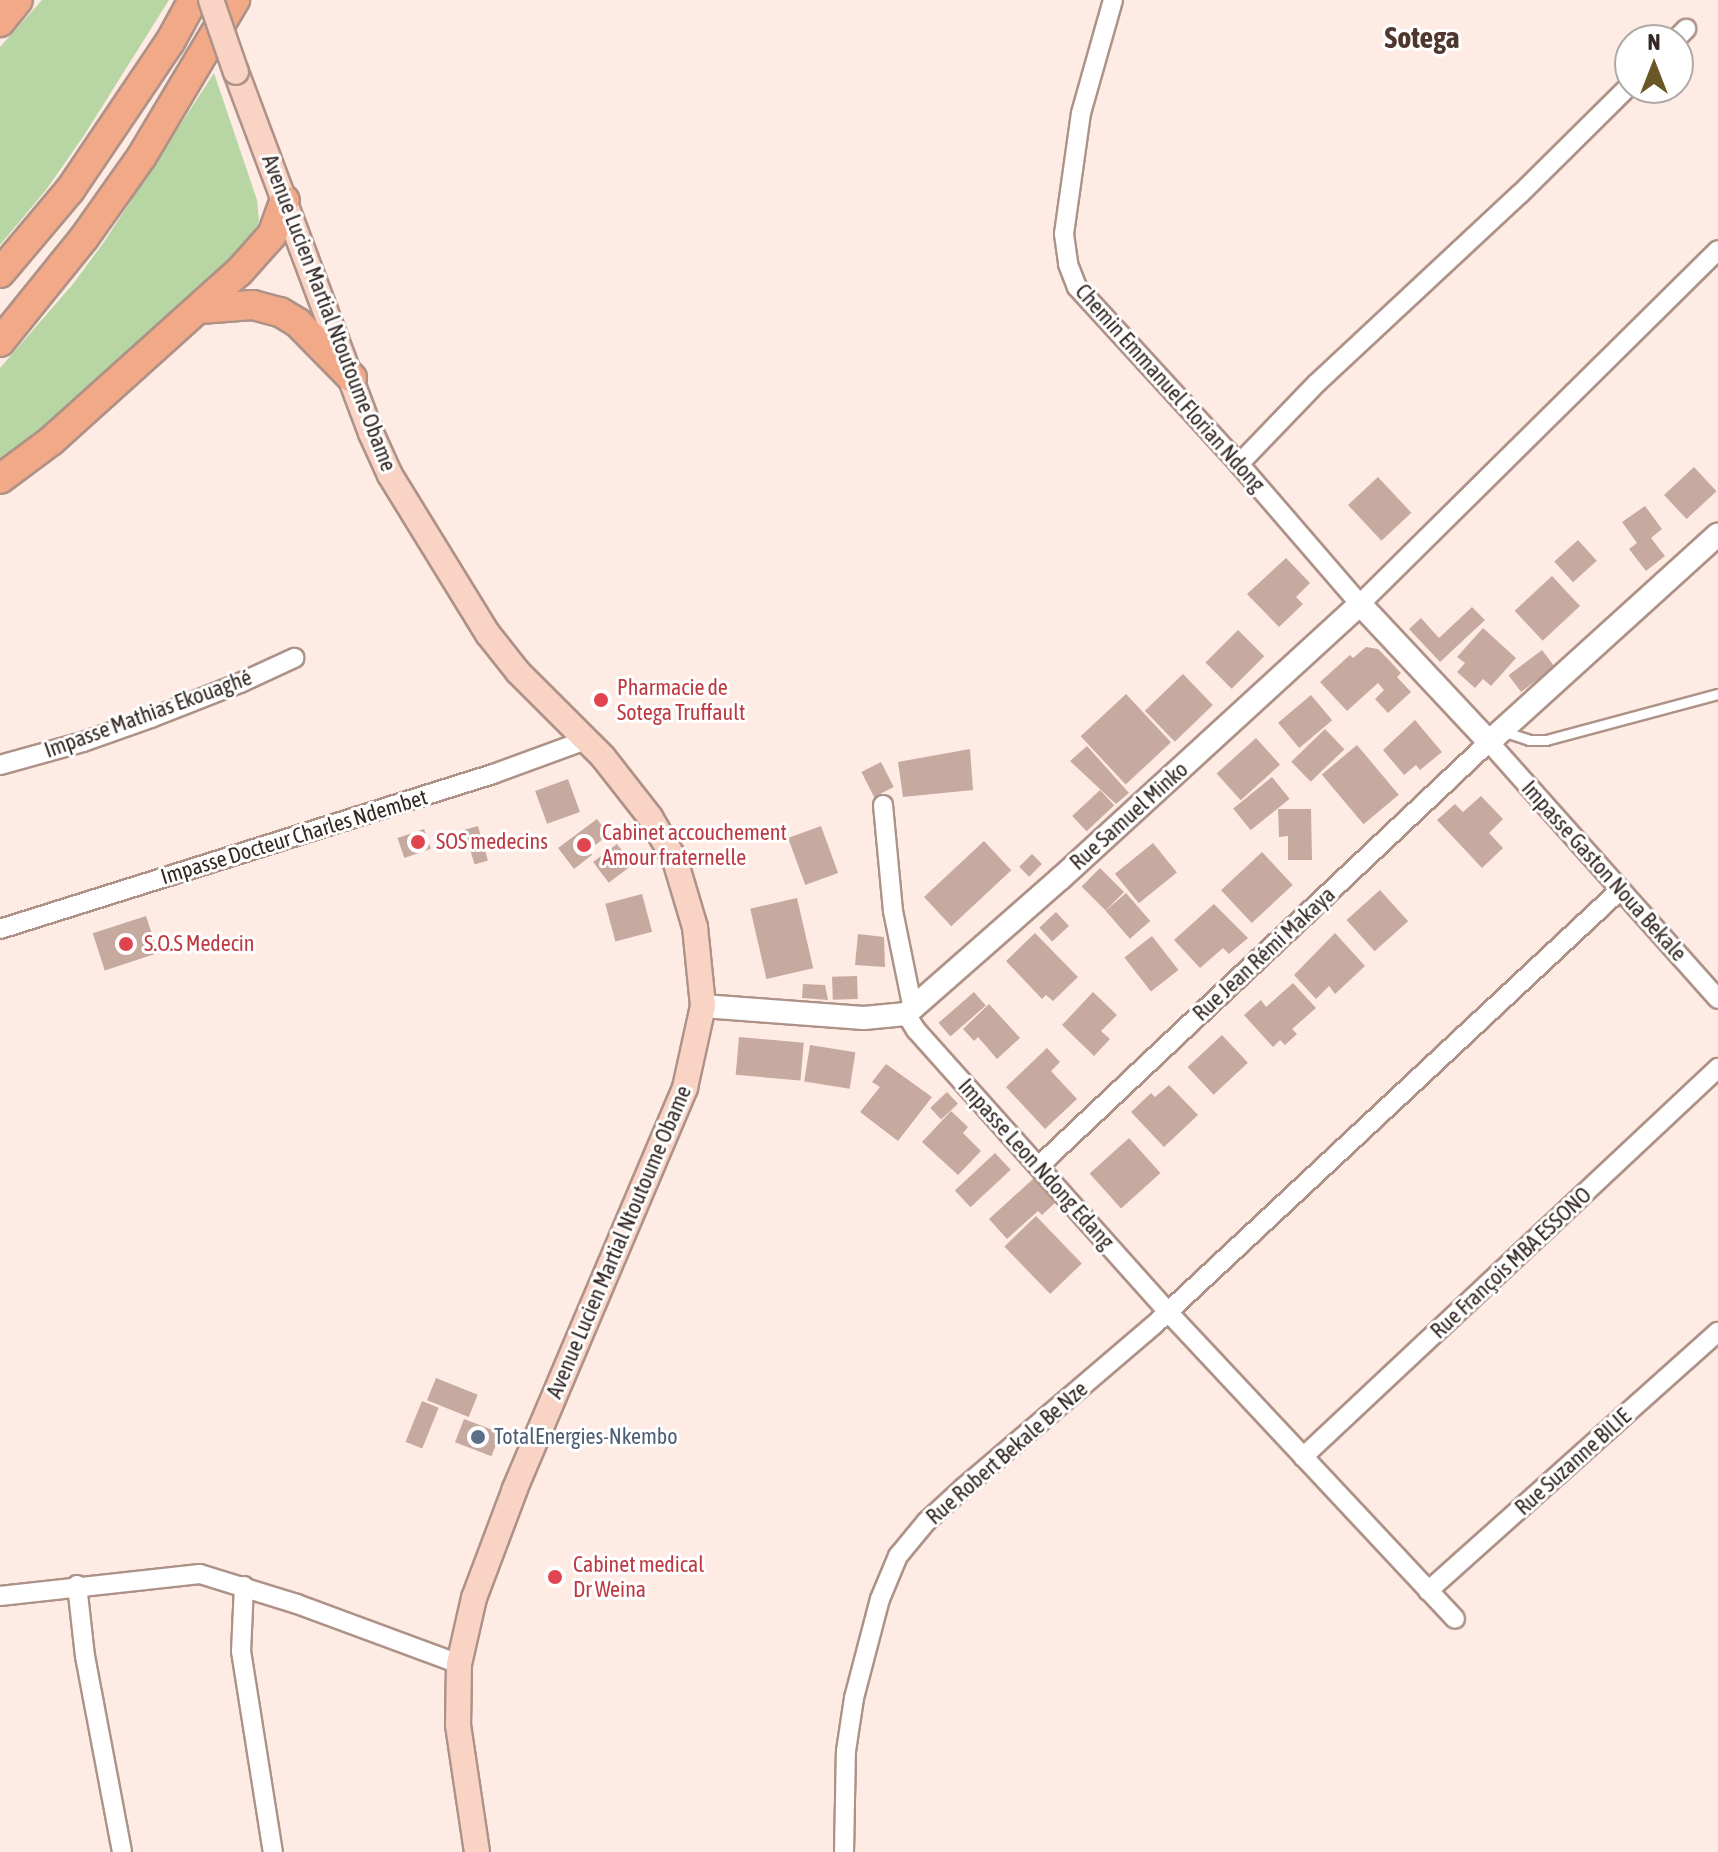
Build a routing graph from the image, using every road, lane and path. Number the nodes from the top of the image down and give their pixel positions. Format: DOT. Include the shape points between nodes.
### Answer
graph roads {
  1 [pos="18,0"];
  2 [pos="193,0"];
  3 [pos="211,0"];
  4 [pos="235,0"];
  5 [pos="1113,0"];
  6 [pos="0,22"];
  7 [pos="1614,101"];
  8 [pos="285,200"];
  9 [pos="1718,250"];
  10 [pos="0,273"];
  11 [pos="200,309"];
  12 [pos="0,342"];
  13 [pos="352,378"];
  14 [pos="1239,464"];
  15 [pos="0,479"];
  16 [pos="1718,534"];
  17 [pos="1360,604"];
  18 [pos="294,658"];
  19 [pos="1718,694"];
  20 [pos="1496,737"];
  21 [pos="586,740"];
  22 [pos="0,765"];
  23 [pos="883,805"];
  24 [pos="1620,890"];
  25 [pos="0,929"];
  26 [pos="1718,999"];
  27 [pos="703,1006"];
  28 [pos="910,1011"];
  29 [pos="1718,1068"];
  30 [pos="1039,1166"];
  31 [pos="1168,1312"];
  32 [pos="1718,1332"];
  33 [pos="1303,1457"];
  34 [pos="77,1585"];
  35 [pos="244,1586"];
  36 [pos="1428,1591"];
  37 [pos="0,1596"];
  38 [pos="1455,1619"];
  39 [pos="459,1664"];
  40 [pos="122,1852"];
  41 [pos="273,1852"];
  42 [pos="477,1852"];
  43 [pos="844,1852"];
  1 -- 6 [label="main road"];
  2 -- 10 [label="main road" via="70,190"];
  3 -- 8 [label="main road, Avenue Lucien Martial Ntoutoume Obame, bridge"];
  4 -- 12 [label="main road" via="142,156"];
  5 -- 14 [label="street, Chemin Emmanuel Florian Ndong" via="1081,113 1064,234 1068,264 1077,287"];
  7 -- 14 [label="street"];
  8 -- 11 [label="main road" via="262,249"];
  8 -- 13 [label="main road, Avenue Lucien Martial Ntoutoume Obame"];
  9 -- 17 [label="street"];
  11 -- 13 [label="main road" via="272,308 298,323"];
  11 -- 15 [label="main road" via="51,441"];
  13 -- 21 [label="main road, Avenue Lucien Martial Ntoutoume Obame" via="390,475 457,588 518,672"];
  14 -- 17 [label="street, Chemin Emmanuel Florian Ndong"];
  16 -- 20 [label="street"];
  17 -- 20 [label="street"];
  17 -- 28 [label="street, Rue Samuel Minko"];
  18 -- 22 [label="street, Impasse Mathias Ekouaghé" via="151,718"];
  19 -- 20 [label="lane" via="1546,740"];
  20 -- 24 [label="street, Impasse Gaston Noua Bekale"];
  20 -- 30 [label="street, Rue Jean Rémi Makaya"];
  21 -- 25 [label="street, Impasse Docteur Charles Ndembet"];
  21 -- 27 [label="main road, Avenue Lucien Martial Ntoutoume Obame" via="629,788 675,860 695,927"];
  23 -- 28 [label="street"];
  24 -- 26 [label="street, Impasse Gaston Noua Bekale"];
  24 -- 31 [label="street, Rue Robert Bekale Be Nze"];
  27 -- 28 [label="street" via="864,1018"];
  27 -- 39 [label="main road, Avenue Lucien Martial Ntoutoume Obame" via="685,1088 489,1553"];
  28 -- 30 [label="street, Impasse Leon Ndong Edang" via="916,1030"];
  29 -- 33 [label="street, Rue François MBA ESSONO"];
  30 -- 31 [label="street, Impasse Leon Ndong Edang"];
  31 -- 33 [label="street, Impasse Leon Ndong Edang"];
  31 -- 43 [label="street, Rue Robert Bekale Be Nze" via="963,1488 898,1556 854,1698 846,1751"];
  32 -- 36 [label="street, Rue Suzanne BILIE"];
  33 -- 36 [label="street, Impasse Leon Ndong Edang"];
  34 -- 35 [label="street" via="200,1574"];
  34 -- 37 [label="street"];
  34 -- 40 [label="street"];
  35 -- 39 [label="street"];
  35 -- 41 [label="street" via="241,1651"];
  36 -- 38 [label="street, Impasse Leon Ndong Edang"];
  39 -- 42 [label="main road, Avenue Lucien Martial Ntoutoume Obame" via="458,1725"];
}
